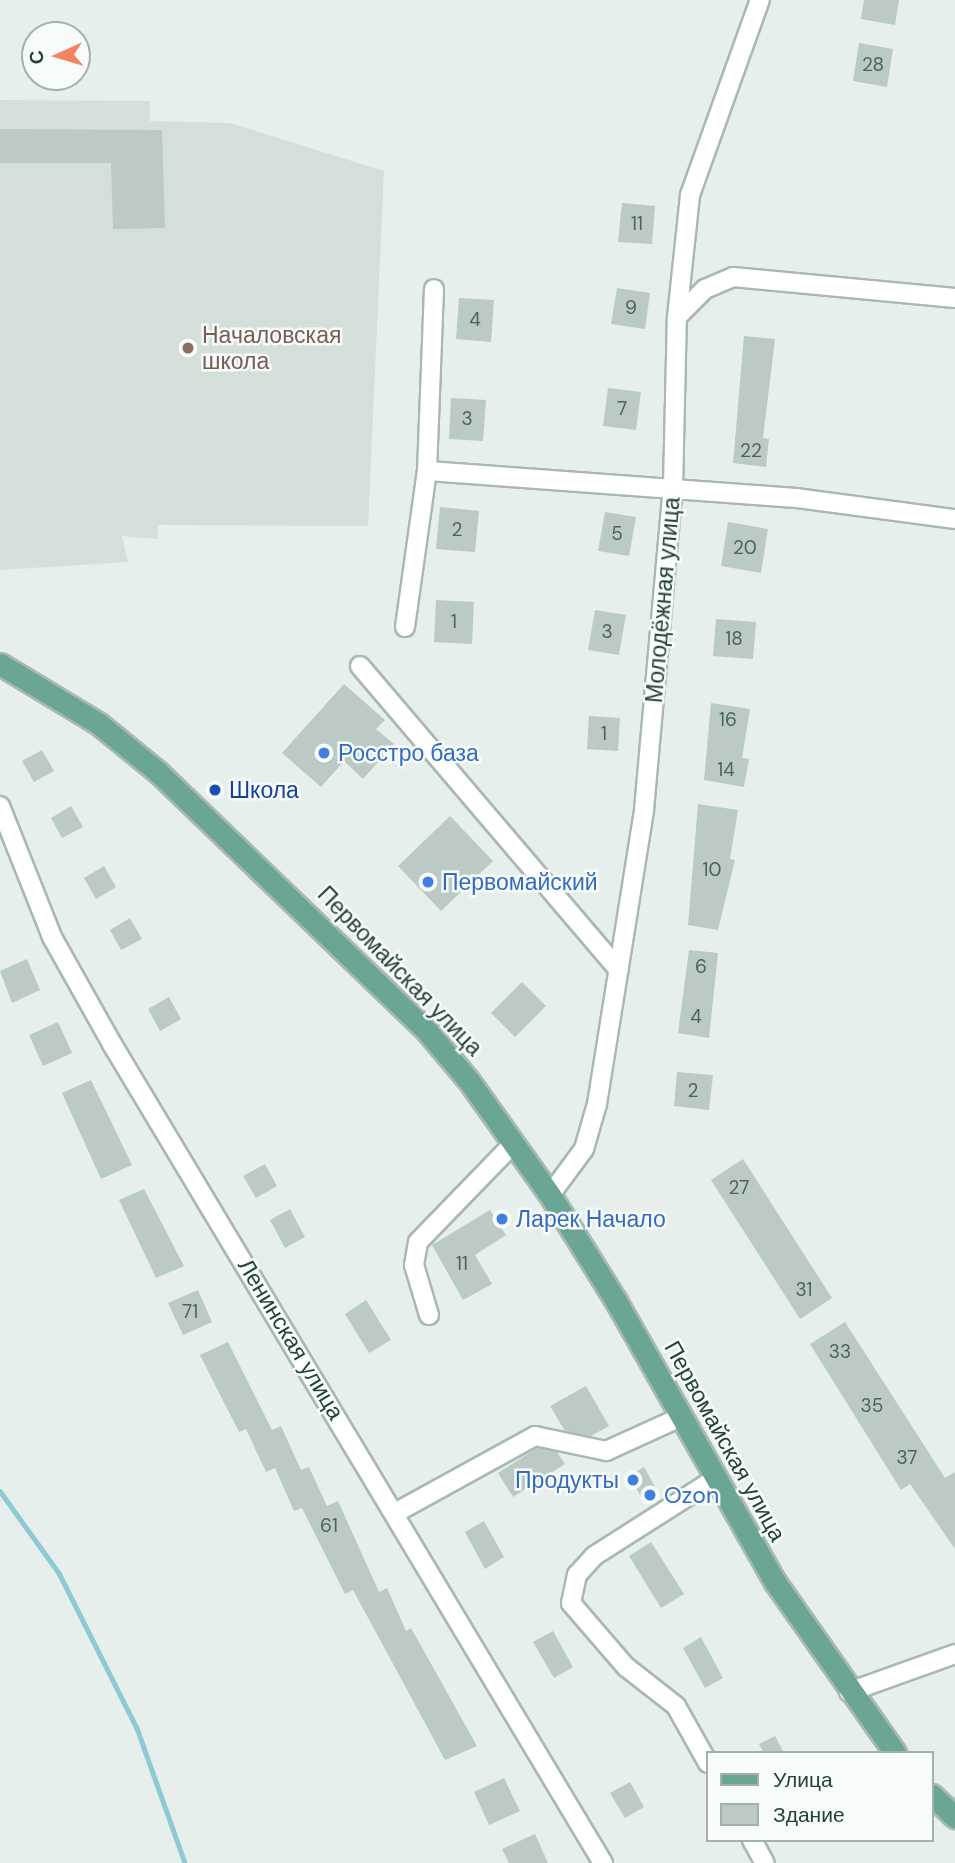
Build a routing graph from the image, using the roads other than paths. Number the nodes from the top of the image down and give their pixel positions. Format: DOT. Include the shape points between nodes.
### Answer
graph roads {
  1 [pos="760,0"];
  2 [pos="434,289"];
  3 [pos="955,299"];
  4 [pos="677,317"];
  5 [pos="427,471"];
  6 [pos="673,488"];
  7 [pos="955,519"];
  8 [pos="405,627"];
  9 [pos="0,664"];
  10 [pos="360,666"];
  11 [pos="0,806"];
  12 [pos="619,970"];
  13 [pos="514,1143"];
  14 [pos="550,1195"];
  15 [pos="429,1315"];
  16 [pos="681,1417"];
  17 [pos="715,1479"];
  18 [pos="395,1513"];
  19 [pos="955,1654"];
  20 [pos="849,1692"];
  21 [pos="893,1751"];
  22 [pos="706,1759"];
  23 [pos="934,1797"];
  24 [pos="955,1817"];
  25 [pos="753,1842"];
  26 [pos="603,1863"];
  27 [pos="765,1863"];
  1 -- 4 [label="street, Молодёжная улица" via="690,195"];
  2 -- 5 [label="street"];
  3 -- 4 [label="street" via="733,277 705,289"];
  4 -- 6 [label="street, Молодёжная улица"];
  5 -- 6 [label="street"];
  5 -- 8 [label="street"];
  6 -- 7 [label="street"];
  6 -- 12 [label="street, Молодёжная улица" via="644,810"];
  9 -- 13 [label="main road, Первомайская улица" via="99,724 226,834 427,1031"];
  10 -- 12 [label="street"];
  11 -- 18 [label="street, Ленинская улица" via="52,937"];
  12 -- 14 [label="street, Молодёжная улица" via="584,1149"];
  13 -- 14 [label="main road, Первомайская улица"];
  13 -- 15 [label="street" via="418,1242 414,1265"];
  14 -- 16 [label="main road, Первомайская улица"];
  16 -- 17 [label="main road, Первомайская улица"];
  16 -- 18 [label="street" via="606,1451 535,1436"];
  17 -- 20 [label="main road, Первомайская улица" via="775,1582"];
  17 -- 22 [label="street" via="594,1556 577,1575 571,1602 626,1667 676,1706"];
  18 -- 26 [label="street, Ленинская улица"];
  19 -- 20 [label="street"];
  20 -- 21 [label="main road, Первомайская улица"];
  23 -- 24 [label="main road"];
  25 -- 27 [label="street"];
}
